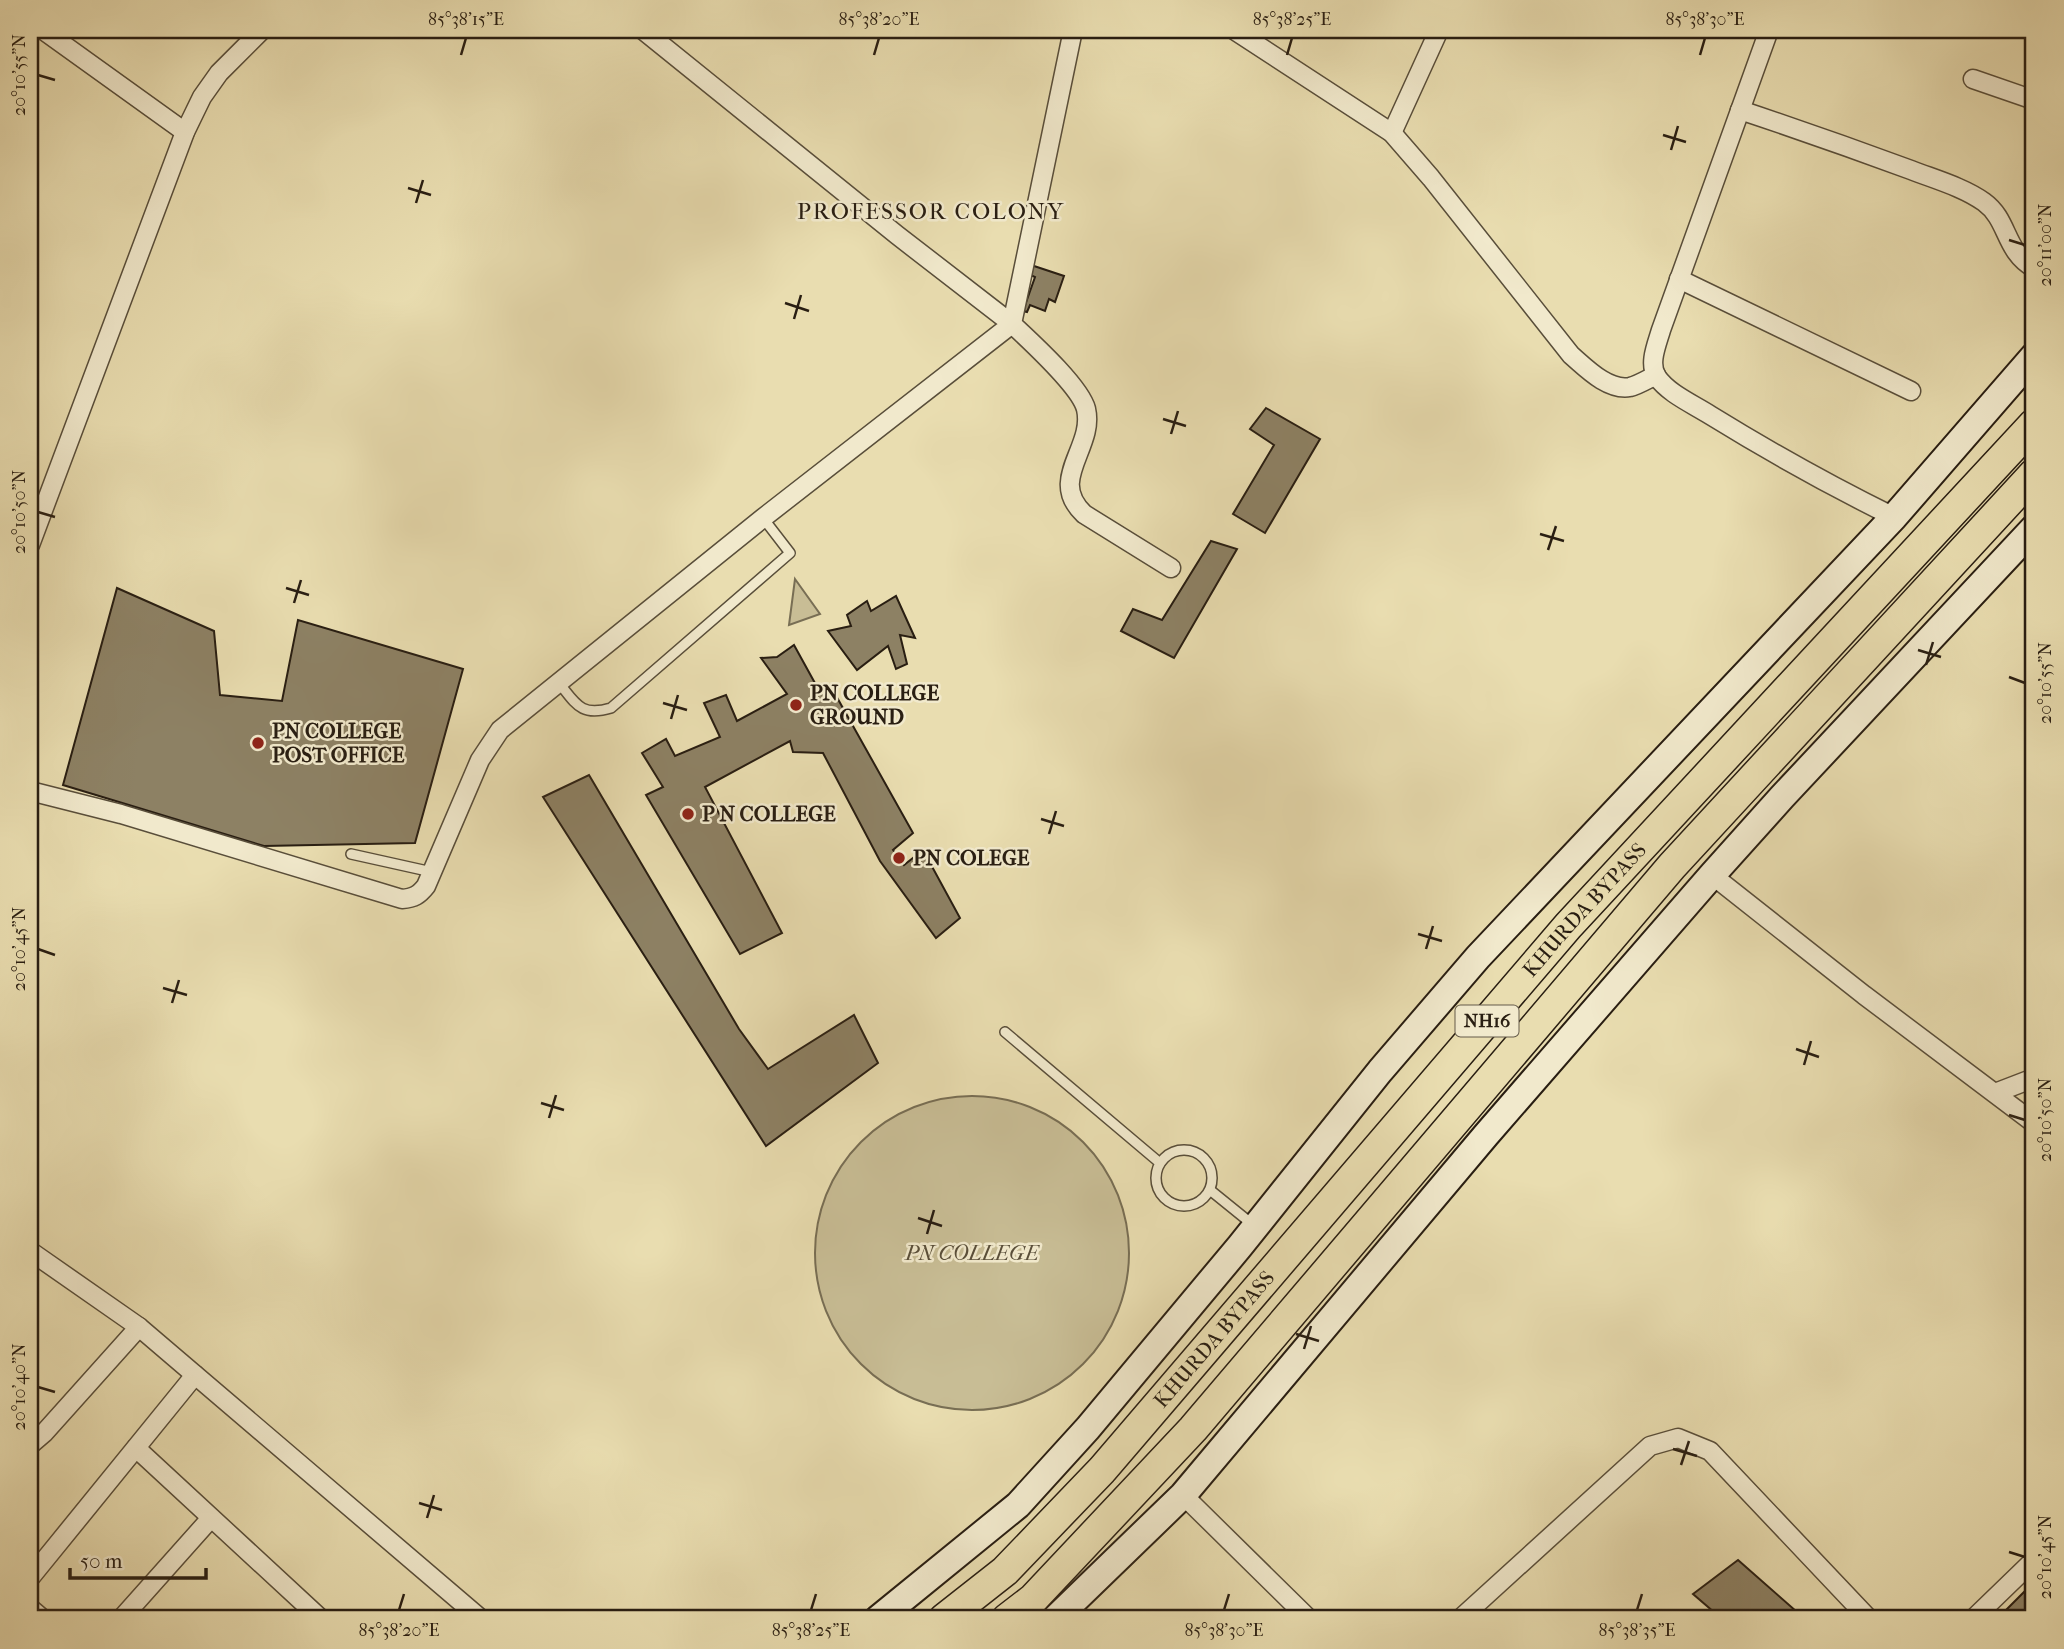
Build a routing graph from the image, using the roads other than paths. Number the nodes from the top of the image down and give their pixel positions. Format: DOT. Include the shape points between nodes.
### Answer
graph roads {
  1 [pos="43,30"];
  2 [pos="262,30"];
  3 [pos="643,30"];
  4 [pos="1073,30"];
  5 [pos="1234,30"];
  6 [pos="1439,30"];
  7 [pos="1769,30"];
  8 [pos="1973,79"];
  9 [pos="2034,100"];
  10 [pos="1740,110"];
  11 [pos="186,132"];
  12 [pos="1392,134"];
  13 [pos="2034,268"];
  14 [pos="1679,279"];
  15 [pos="1012,324"];
  16 [pos="2034,356"];
  17 [pos="1656,375"];
  18 [pos="1911,391"];
  19 [pos="2034,424"];
  20 [pos="2033,477"];
  21 [pos="1894,517"];
  22 [pos="763,519"];
  23 [pos="2034,528"];
  24 [pos="30,545"];
  25 [pos="1171,568"];
  26 [pos="559,683"];
  27 [pos="30,791"];
  28 [pos="351,854"];
  29 [pos="432,872"];
  30 [pos="1712,875"];
  31 [pos="1006,1032"];
  32 [pos="2034,1078"];
  33 [pos="1995,1093"];
  34 [pos="2034,1123"];
  35 [pos="1160,1163"];
  36 [pos="1210,1190"];
  37 [pos="1255,1226"];
  38 [pos="30,1251"];
  39 [pos="139,1327"];
  40 [pos="195,1375"];
  41 [pos="30,1445"];
  42 [pos="136,1448"];
  43 [pos="1184,1495"];
  44 [pos="211,1518"];
  45 [pos="2034,1560"];
  46 [pos="30,1578"];
  47 [pos="30,1608"];
  48 [pos="43,1619"];
  49 [pos="121,1619"];
  50 [pos="321,1619"];
  51 [pos="481,1619"];
  52 [pos="878,1619"];
  53 [pos="944,1619"];
  54 [pos="1007,1619"];
  55 [pos="1055,1619"];
  56 [pos="1309,1619"];
  57 [pos="1460,1619"];
  58 [pos="1869,1619"];
  59 [pos="1973,1619"];
  1 -- 11 [label="street"];
  2 -- 11 [label="street" via="219,73"];
  3 -- 15 [label="street"];
  4 -- 15 [label="street"];
  5 -- 12 [label="street"];
  6 -- 12 [label="street"];
  7 -- 10 [label="street"];
  8 -- 9 [label="street"];
  10 -- 13 [label="street" via="1818,135 1983,201 1998,215 2011,246"];
  10 -- 14 [label="street"];
  11 -- 24 [label="street"];
  12 -- 17 [label="street" via="1571,355 1595,376 1615,385 1629,387"];
  14 -- 17 [label="street" via="1653,356"];
  14 -- 18 [label="street"];
  15 -- 22 [label="street"];
  15 -- 25 [label="street" via="1062,374 1086,408 1069,481 1073,504"];
  16 -- 21 [label="main road"];
  17 -- 21 [label="street" via="1670,389 1767,450"];
  19 -- 53 [label="highway, KHURDA BYPASS / NH16" via="1568,926 1102,1469 1005,1571"];
  20 -- 54 [label="highway, KHURDA BYPASS / NH16" via="1672,866 1193,1429 1042,1589"];
  21 -- 37 [label="main road" via="1478,957"];
  22 -- 26 [label="street"];
  22 -- 26 [label="lane" via="790,553 611,708 586,711"];
  23 -- 30 [label="main road"];
  26 -- 29 [label="street" via="500,730 480,760"];
  27 -- 29 [label="street" via="402,899 419,894"];
  28 -- 29 [label="lane"];
  30 -- 33 [label="street"];
  30 -- 43 [label="main road"];
  31 -- 35 [label="lane"];
  32 -- 33 [label="street"];
  33 -- 34 [label="street"];
  35 -- 36 [label="lane" via="1183,1150 1201,1156 1212,1172"];
  35 -- 36 [label="lane" via="1158,1189 1170,1202 1179,1206 1196,1203"];
  36 -- 37 [label="lane"];
  37 -- 52 [label="main road" via="1018,1505"];
  38 -- 39 [label="street"];
  39 -- 40 [label="street"];
  39 -- 41 [label="street"];
  40 -- 42 [label="street"];
  40 -- 51 [label="street"];
  42 -- 44 [label="street"];
  42 -- 46 [label="street"];
  43 -- 55 [label="main road"];
  43 -- 56 [label="street"];
  44 -- 49 [label="street"];
  44 -- 50 [label="street"];
  45 -- 59 [label="street"];
  47 -- 48 [label="street"];
  57 -- 58 [label="street" via="1650,1446 1678,1438 1710,1451"];
}
